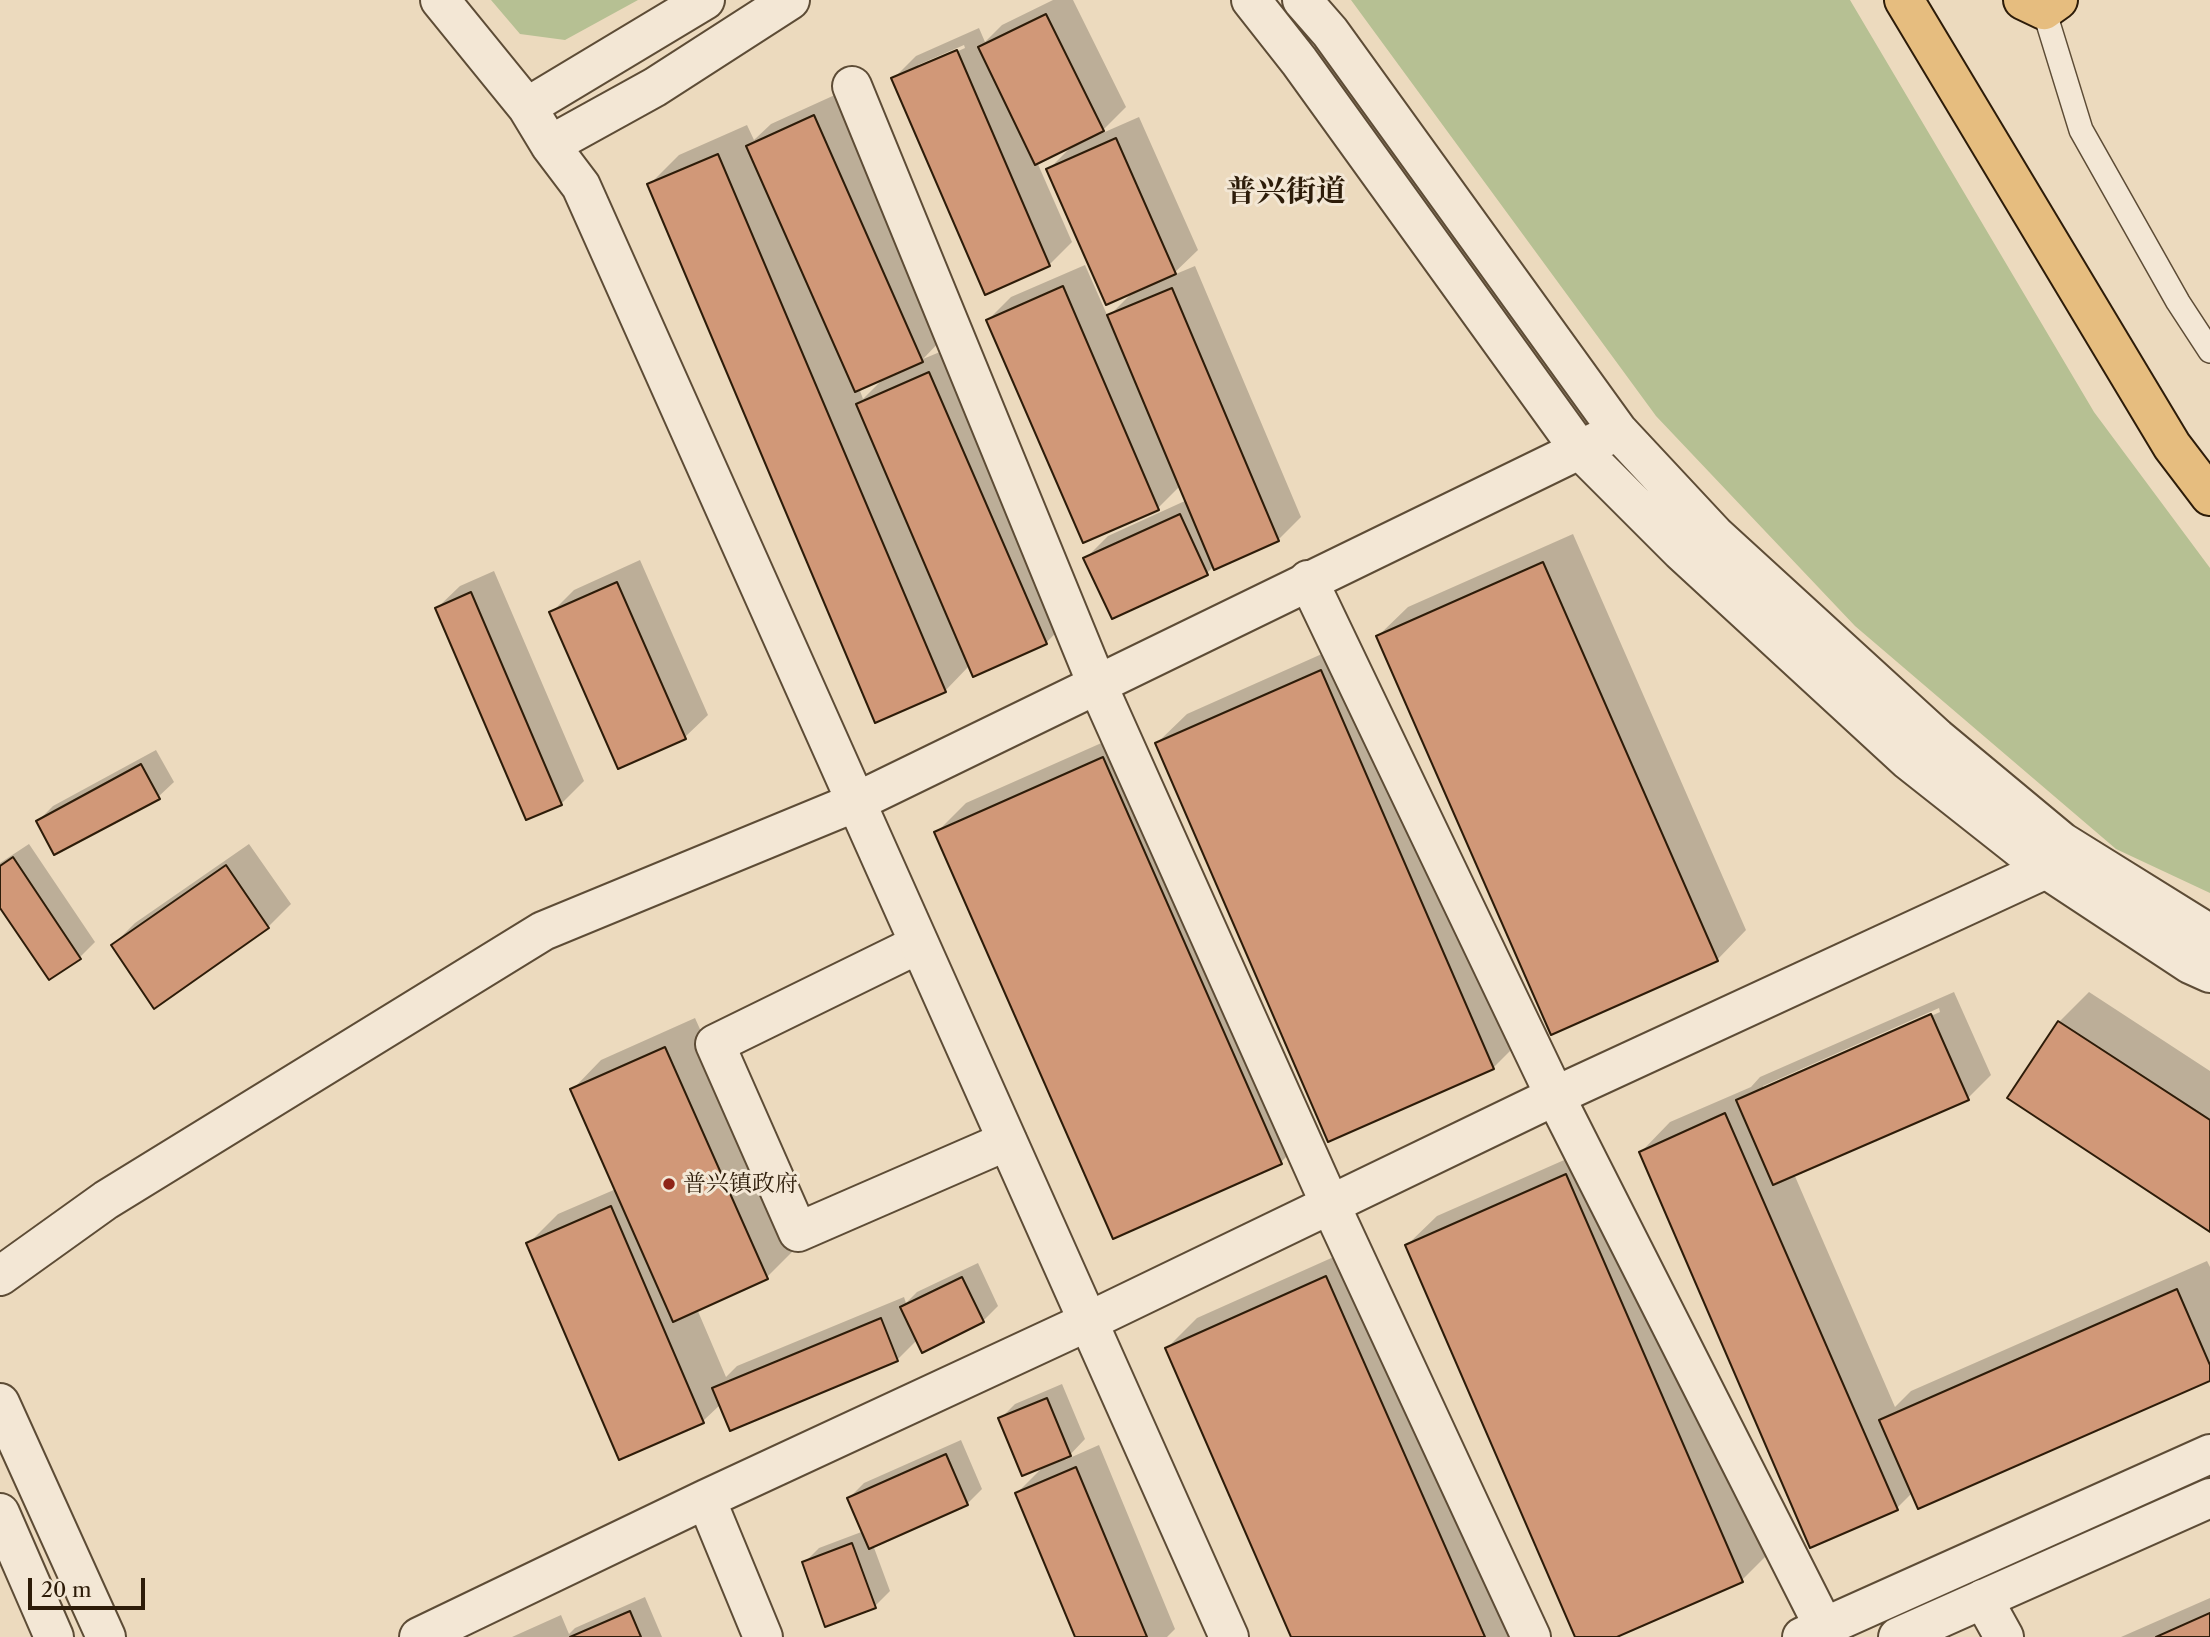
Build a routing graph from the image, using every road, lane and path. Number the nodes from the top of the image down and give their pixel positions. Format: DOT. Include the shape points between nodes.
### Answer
graph roads {
  1 [pos="440,0"];
  2 [pos="705,0"];
  3 [pos="790,0"];
  4 [pos="1251,0"];
  5 [pos="1302,0"];
  6 [pos="1904,0"];
  7 [pos="2042,3"];
  8 [pos="852,86"];
  9 [pos="527,107"];
  10 [pos="550,145"];
  11 [pos="2210,351"];
  12 [pos="1618,431"];
  13 [pos="1580,449"];
  14 [pos="2210,496"];
  15 [pos="1308,580"];
  16 [pos="1097,684"];
  17 [pos="856,802"];
  18 [pos="2046,869"];
  19 [pos="2210,934"];
  20 [pos="919,944"];
  21 [pos="2210,973"];
  22 [pos="1555,1096"];
  23 [pos="1007,1141"];
  24 [pos="1330,1204"];
  25 [pos="0,1276"];
  26 [pos="1087,1322"];
  27 [pos="0,1403"];
  28 [pos="2210,1454"];
  29 [pos="2210,1498"];
  30 [pos="706,1499"];
  31 [pos="0,1513"];
  32 [pos="1983,1599"];
  33 [pos="1813,1632"];
  34 [pos="54,1637"];
  35 [pos="106,1637"];
  36 [pos="419,1637"];
  37 [pos="763,1637"];
  38 [pos="1229,1637"];
  39 [pos="1531,1637"];
  40 [pos="1898,1637"];
  41 [pos="2004,1637"];
  1 -- 9 [label="street"];
  2 -- 9 [label="street"];
  3 -- 10 [label="street" via="655,87"];
  4 -- 13 [label="street"];
  5 -- 12 [label="street" via="1330,32"];
  6 -- 14 [label="highway" via="2172,446"];
  7 -- 11 [label="lane" via="2081,131"];
  8 -- 16 [label="street"];
  9 -- 10 [label="street"];
  10 -- 17 [label="street" via="581,186"];
  12 -- 13 [label="street"];
  12 -- 19 [label="street" via="1715,535 1937,738 2062,842"];
  13 -- 15 [label="street"];
  13 -- 18 [label="street" via="1681,551 1908,760"];
  15 -- 16 [label="street"];
  15 -- 22 [label="street"];
  16 -- 17 [label="street"];
  16 -- 24 [label="street"];
  17 -- 20 [label="street"];
  17 -- 25 [label="street" via="543,931 106,1200"];
  18 -- 21 [label="street"];
  18 -- 22 [label="street"];
  20 -- 23 [label="street"];
  20 -- 23 [label="street" via="715,1044 798,1232"];
  22 -- 24 [label="street"];
  22 -- 33 [label="street"];
  23 -- 26 [label="street"];
  24 -- 26 [label="street"];
  24 -- 39 [label="street"];
  26 -- 30 [label="street"];
  26 -- 38 [label="street"];
  27 -- 35 [label="street"];
  28 -- 33 [label="street"];
  29 -- 32 [label="street"];
  30 -- 36 [label="street"];
  30 -- 37 [label="street"];
  31 -- 34 [label="street"];
  32 -- 40 [label="street"];
  32 -- 41 [label="street"];
}
